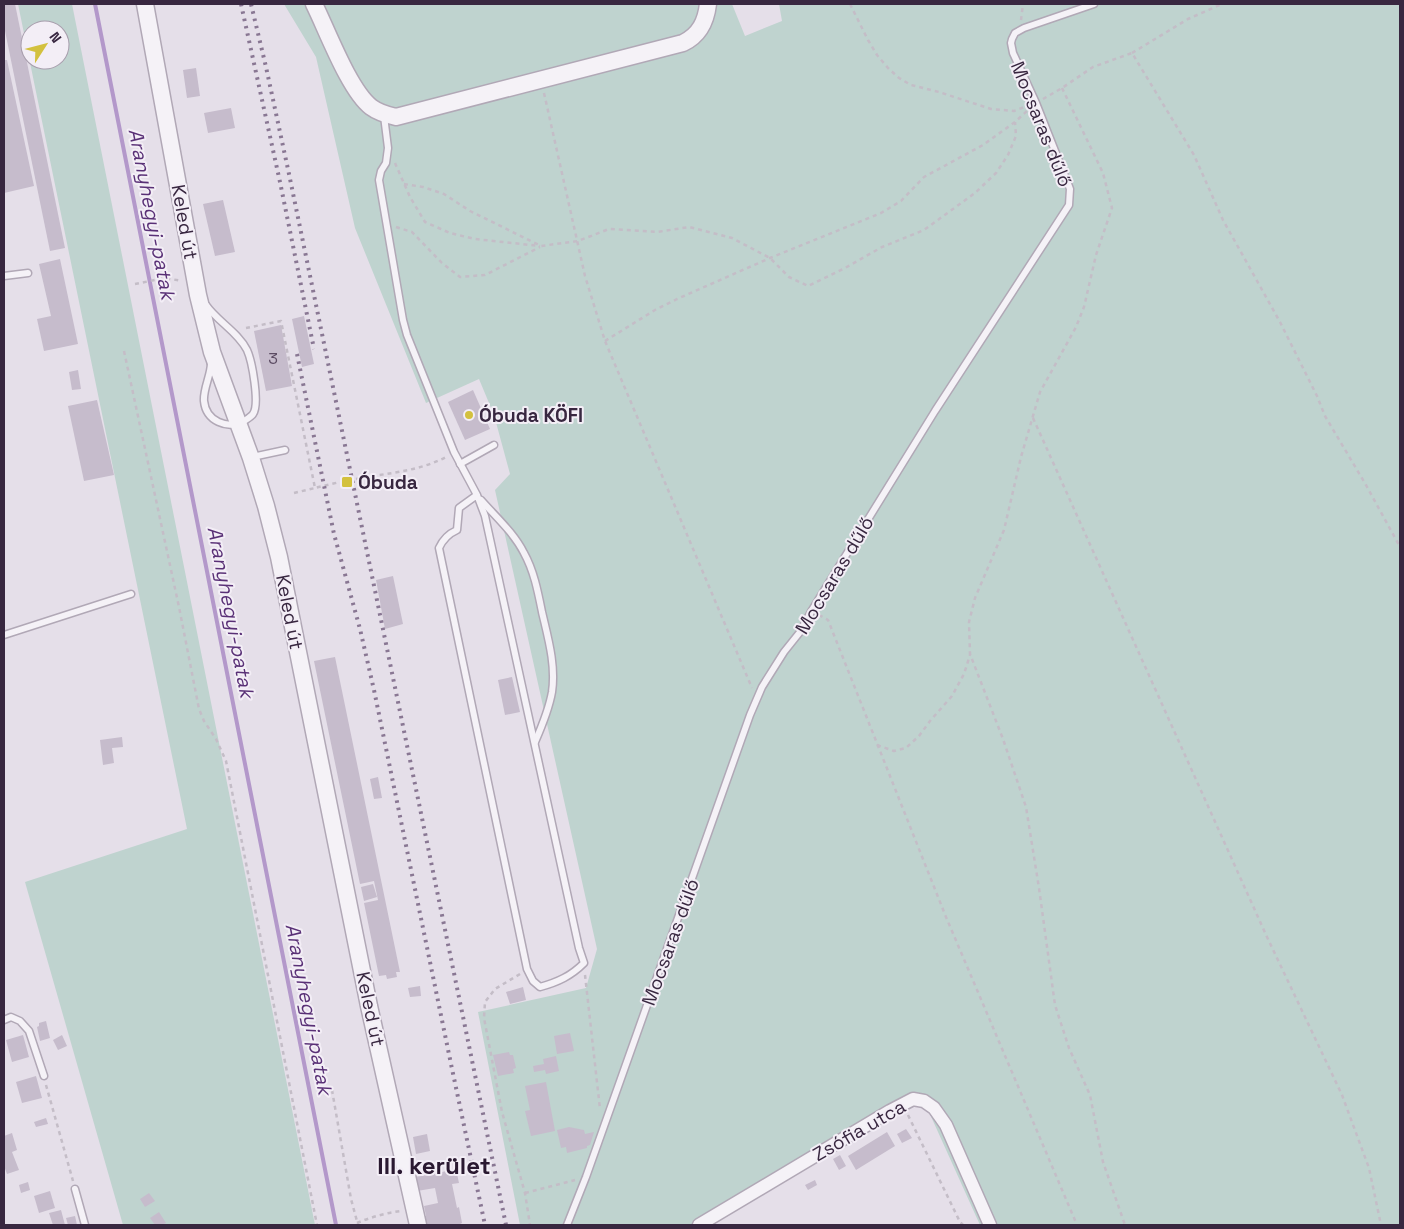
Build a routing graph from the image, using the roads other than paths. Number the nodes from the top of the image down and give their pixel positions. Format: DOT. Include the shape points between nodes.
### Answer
graph roads {
  1 [pos="145,4"];
  2 [pos="314,4"];
  3 [pos="708,4"];
  4 [pos="1094,4"];
  5 [pos="384,115"];
  6 [pos="28,273"];
  7 [pos="4,276"];
  8 [pos="198,295"];
  9 [pos="212,352"];
  10 [pos="239,423"];
  11 [pos="494,445"];
  12 [pos="285,450"];
  13 [pos="251,458"];
  14 [pos="460,464"];
  15 [pos="477,495"];
  16 [pos="132,594"];
  17 [pos="4,635"];
  18 [pos="535,743"];
  19 [pos="4,1020"];
  20 [pos="44,1076"];
  21 [pos="75,1189"];
  22 [pos="417,1218"];
  23 [pos="85,1225"];
  24 [pos="566,1225"];
  25 [pos="699,1225"];
  26 [pos="990,1225"];
  1 -- 8 [label="street, Keled út"];
  2 -- 5 [label="street" via="352,83 370,107"];
  3 -- 5 [label="street" via="703,25 696,34 690,40 671,47 411,114"];
  4 -- 24 [label="lane, Mocsaras dűlő" via="1024,28 1015,34 1011,43 1070,189 1069,205 935,411 800,632 762,687"];
  5 -- 14 [label="lane" via="388,148 379,180 407,335"];
  6 -- 7 [label="lane"];
  8 -- 9 [label="street, Keled út"];
  8 -- 10 [label="lane" via="248,352 256,402 252,416"];
  9 -- 10 [label="street, Keled út"];
  9 -- 10 [label="lane" via="204,394 206,410 224,424"];
  10 -- 13 [label="street, Keled út"];
  11 -- 14 [label="lane"];
  12 -- 13 [label="lane"];
  13 -- 22 [label="street, Keled út" via="279,557 370,1006"];
  14 -- 15 [label="lane"];
  15 -- 18 [label="lane" via="487,526"];
  15 -- 18 [label="lane" via="504,524 524,553 541,608 553,672 549,705"];
  15 -- 18 [label="lane" via="459,508 457,530 443,539 438,548 527,969 533,982 540,987 574,973 584,963"];
  16 -- 17 [label="lane"];
  19 -- 20 [label="lane" via="11,1017 29,1031"];
  21 -- 23 [label="lane"];
  25 -- 26 [label="street, Zsófia utca" via="913,1100 924,1101 934,1108 946,1125"];
}
